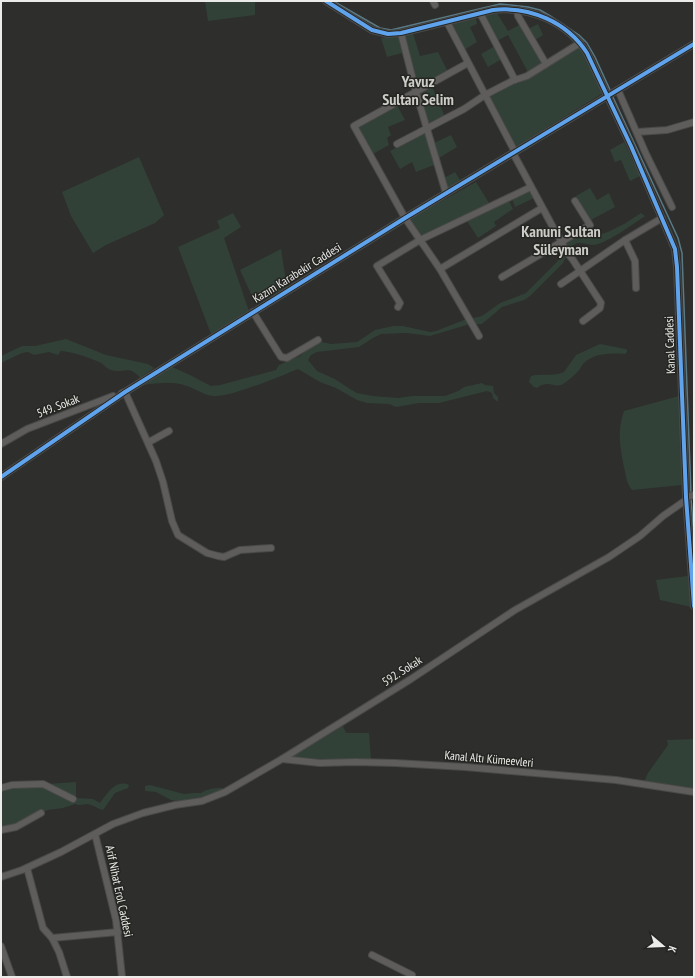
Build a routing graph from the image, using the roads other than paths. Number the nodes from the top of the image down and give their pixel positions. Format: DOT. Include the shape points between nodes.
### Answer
graph roads {
  1 [pos="326,1"];
  2 [pos="517,10"];
  3 [pos="480,13"];
  4 [pos="447,22"];
  5 [pos="401,33"];
  6 [pos="580,43"];
  7 [pos="694,44"];
  8 [pos="468,63"];
  9 [pos="546,64"];
  10 [pos="515,80"];
  11 [pos="617,91"];
  12 [pos="416,92"];
  13 [pos="485,95"];
  14 [pos="608,96"];
  15 [pos="694,122"];
  16 [pos="427,129"];
  17 [pos="637,132"];
  18 [pos="396,144"];
  19 [pos="514,153"];
  20 [pos="531,187"];
  21 [pos="446,193"];
  22 [pos="575,201"];
  23 [pos="672,207"];
  24 [pos="542,208"];
  25 [pos="405,218"];
  26 [pos="662,218"];
  27 [pos="420,240"];
  28 [pos="625,240"];
  29 [pos="562,242"];
  30 [pos="440,269"];
  31 [pos="580,271"];
  32 [pos="502,277"];
  33 [pos="561,284"];
  34 [pos="636,288"];
  35 [pos="398,307"];
  36 [pos="253,312"];
  37 [pos="583,322"];
  38 [pos="479,336"];
  39 [pos="318,340"];
  40 [pos="125,392"];
  41 [pos="169,431"];
  42 [pos="149,442"];
  43 [pos="1,444"];
  44 [pos="1,477"];
  45 [pos="689,497"];
  46 [pos="271,548"];
  47 [pos="694,606"];
  48 [pos="282,759"];
  49 [pos="1,788"];
  50 [pos="694,792"];
  51 [pos="73,799"];
  52 [pos="40,813"];
  53 [pos="1,830"];
  54 [pos="95,834"];
  55 [pos="27,868"];
  56 [pos="1,877"];
  57 [pos="118,932"];
  58 [pos="52,938"];
  59 [pos="1,946"];
  60 [pos="372,955"];
  61 [pos="411,976"];
  62 [pos="12,977"];
  63 [pos="66,977"];
  64 [pos="122,977"];
  1 -- 5 [label="street, Kanal Caddesi" via="372,30 388,34"];
  2 -- 3 [label="street, Kanal Caddesi" via="501,9"];
  2 -- 6 [label="street, Kanal Caddesi" via="551,20"];
  2 -- 9 [label="street"];
  3 -- 4 [label="street, Kanal Caddesi"];
  3 -- 10 [label="street"];
  4 -- 5 [label="street, Kanal Caddesi"];
  4 -- 8 [label="street"];
  5 -- 12 [label="street"];
  6 -- 9 [label="street"];
  6 -- 14 [label="street, Kanal Caddesi"];
  7 -- 11 [label="street"];
  8 -- 12 [label="street"];
  8 -- 13 [label="street"];
  9 -- 10 [label="street"];
  10 -- 13 [label="street"];
  11 -- 14 [label="street, Kazım Karabekir Caddesi"];
  11 -- 17 [label="street"];
  12 -- 16 [label="street"];
  12 -- 25 [label="street" via="354,126"];
  13 -- 16 [label="street"];
  13 -- 19 [label="street"];
  14 -- 19 [label="street, Kazım Karabekir Caddesi"];
  14 -- 26 [label="street, Kanal Caddesi"];
  15 -- 17 [label="street" via="667,130"];
  16 -- 18 [label="street"];
  16 -- 21 [label="street"];
  17 -- 23 [label="street"];
  19 -- 20 [label="street"];
  19 -- 21 [label="street, Kazım Karabekir Caddesi"];
  20 -- 24 [label="street"];
  20 -- 27 [label="street"];
  21 -- 25 [label="street, Kazım Karabekir Caddesi"];
  22 -- 29 [label="street" via="590,225"];
  24 -- 29 [label="street"];
  24 -- 30 [label="street"];
  25 -- 27 [label="street"];
  25 -- 36 [label="street, Kazım Karabekir Caddesi"];
  26 -- 28 [label="street"];
  26 -- 45 [label="street, Kanal Caddesi" via="672,240 676,258"];
  27 -- 30 [label="street"];
  27 -- 35 [label="street" via="377,266 400,303"];
  28 -- 31 [label="street"];
  28 -- 34 [label="street" via="634,261"];
  29 -- 31 [label="street"];
  29 -- 32 [label="street"];
  30 -- 38 [label="street"];
  31 -- 33 [label="street"];
  31 -- 37 [label="street" via="601,304 600,308"];
  36 -- 39 [label="street" via="281,357 287,358"];
  36 -- 40 [label="street, Kazım Karabekir Caddesi"];
  40 -- 42 [label="street"];
  40 -- 43 [label="street, 549. Sokak" via="27,429"];
  40 -- 44 [label="street, Kazım Karabekir Caddesi"];
  41 -- 42 [label="street"];
  42 -- 46 [label="street" via="176,532 181,538 208,553 224,557 240,550"];
  45 -- 47 [label="street, Kanal Caddesi"];
  45 -- 48 [label="street, 592. Sokak" via="640,536 608,557 514,610 411,679"];
  48 -- 50 [label="street, Kanal Altı Kümeevleri" via="320,763 395,763 465,767 616,780"];
  48 -- 54 [label="street, 592. Sokak" via="225,792 202,801 143,813"];
  49 -- 51 [label="street" via="16,784 43,784"];
  52 -- 53 [label="street" via="16,827"];
  54 -- 55 [label="street, 592. Sokak"];
  54 -- 57 [label="street, Arif Nihat Erol Caddesi"];
  55 -- 56 [label="street, 592. Sokak"];
  55 -- 58 [label="street" via="43,928"];
  57 -- 58 [label="street"];
  57 -- 64 [label="street, Arif Nihat Erol Caddesi"];
  58 -- 63 [label="street"];
  59 -- 62 [label="street"];
  60 -- 61 [label="street"];
}
